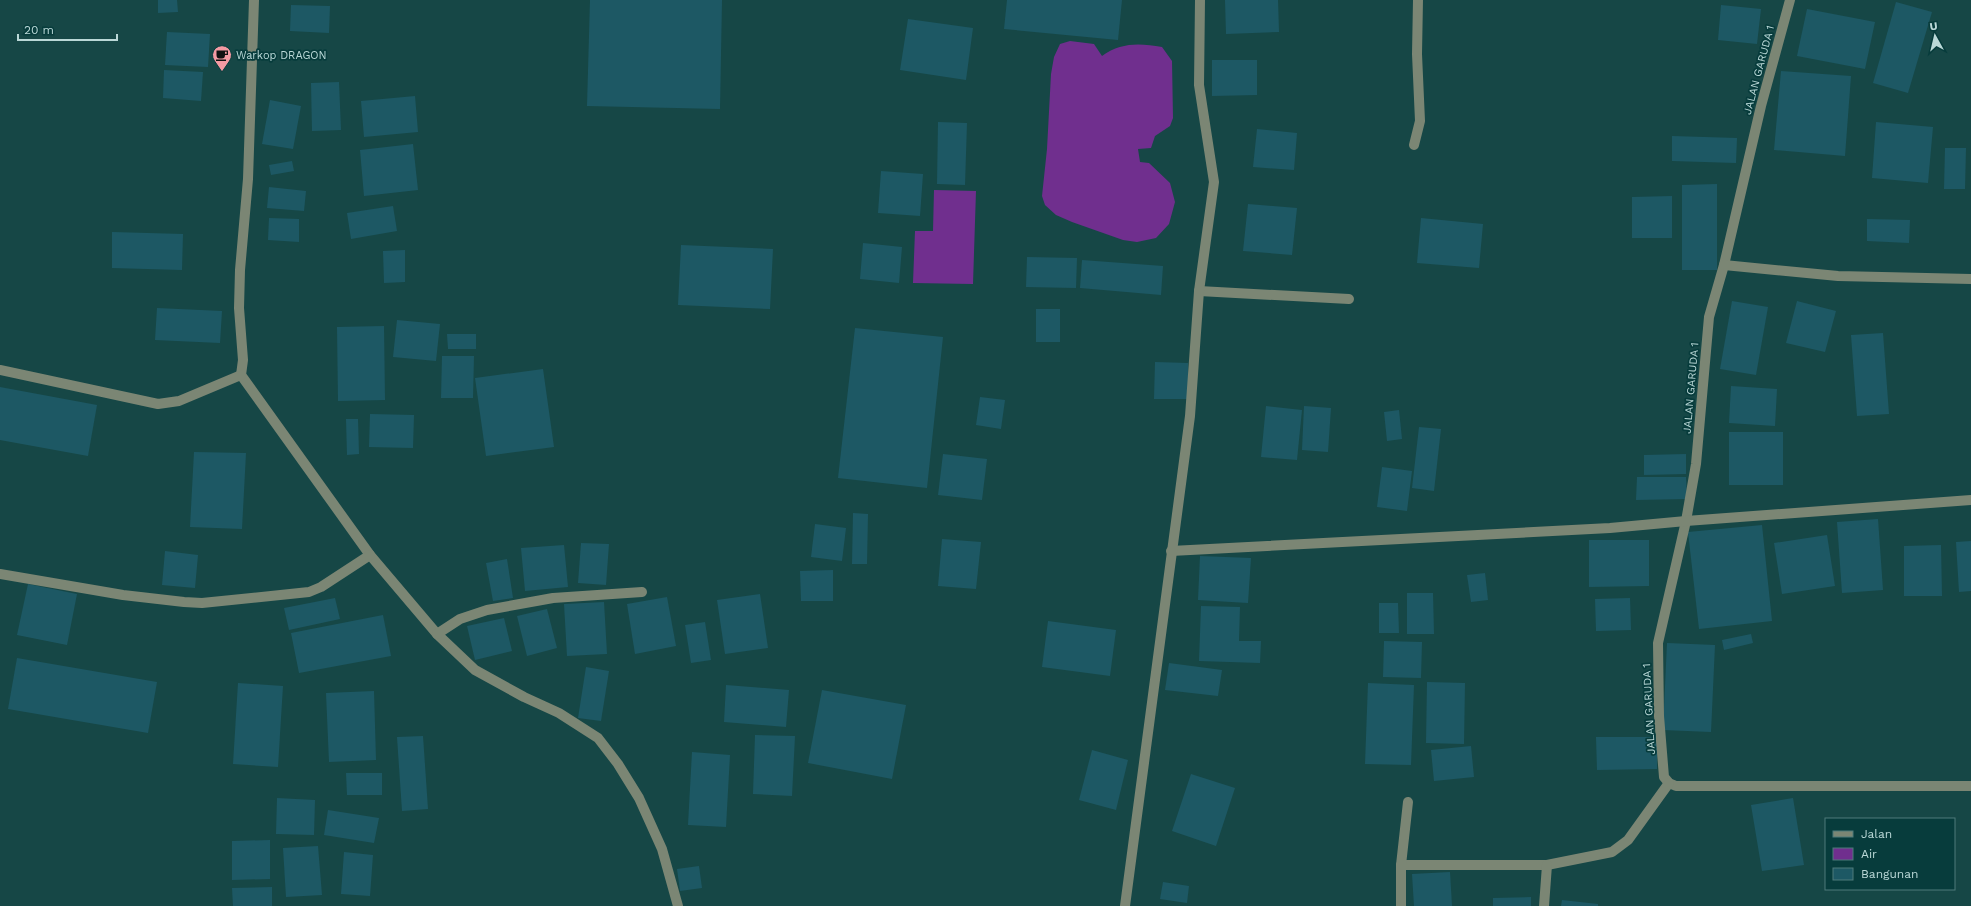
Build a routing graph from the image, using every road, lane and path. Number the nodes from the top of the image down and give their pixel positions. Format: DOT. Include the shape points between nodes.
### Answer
graph roads {
  1 [pos="254,0"];
  2 [pos="1200,0"];
  3 [pos="1418,0"];
  4 [pos="1790,0"];
  5 [pos="1414,145"];
  6 [pos="1724,265"];
  7 [pos="1971,279"];
  8 [pos="1199,291"];
  9 [pos="1349,299"];
  10 [pos="0,370"];
  11 [pos="241,375"];
  12 [pos="1971,500"];
  13 [pos="1686,520"];
  14 [pos="1171,551"];
  15 [pos="370,555"];
  16 [pos="0,574"];
  17 [pos="642,592"];
  18 [pos="436,634"];
  19 [pos="1672,784"];
  20 [pos="1971,786"];
  21 [pos="1408,802"];
  22 [pos="1401,865"];
  23 [pos="1547,866"];
  24 [pos="678,906"];
  25 [pos="1125,906"];
  26 [pos="1401,906"];
  27 [pos="1544,906"];
  1 -- 11 [label="street" via="248,179 240,270 239,308 243,360"];
  2 -- 8 [label="street" via="1199,85 1214,182"];
  3 -- 5 [label="street" via="1420,121"];
  4 -- 6 [label="street, JALAN GARUDA 1"];
  6 -- 7 [label="street" via="1838,276"];
  6 -- 13 [label="street, JALAN GARUDA 1" via="1709,317 1696,464"];
  8 -- 9 [label="street"];
  8 -- 14 [label="street" via="1190,416"];
  10 -- 11 [label="street" via="158,404 179,401"];
  11 -- 15 [label="street"];
  12 -- 13 [label="street"];
  13 -- 14 [label="street" via="1610,528"];
  13 -- 19 [label="street, JALAN GARUDA 1" via="1658,643 1659,716 1664,777"];
  14 -- 25 [label="street"];
  15 -- 16 [label="street" via="309,592 202,603 123,595"];
  15 -- 18 [label="street"];
  17 -- 18 [label="street" via="553,598 487,610 460,619"];
  18 -- 24 [label="street" via="475,670 559,713 598,738 639,798 662,849"];
  19 -- 20 [label="street"];
  19 -- 23 [label="street" via="1628,840 1612,852"];
  21 -- 22 [label="street"];
  22 -- 23 [label="street"];
  22 -- 26 [label="street"];
  23 -- 27 [label="street"];
}
